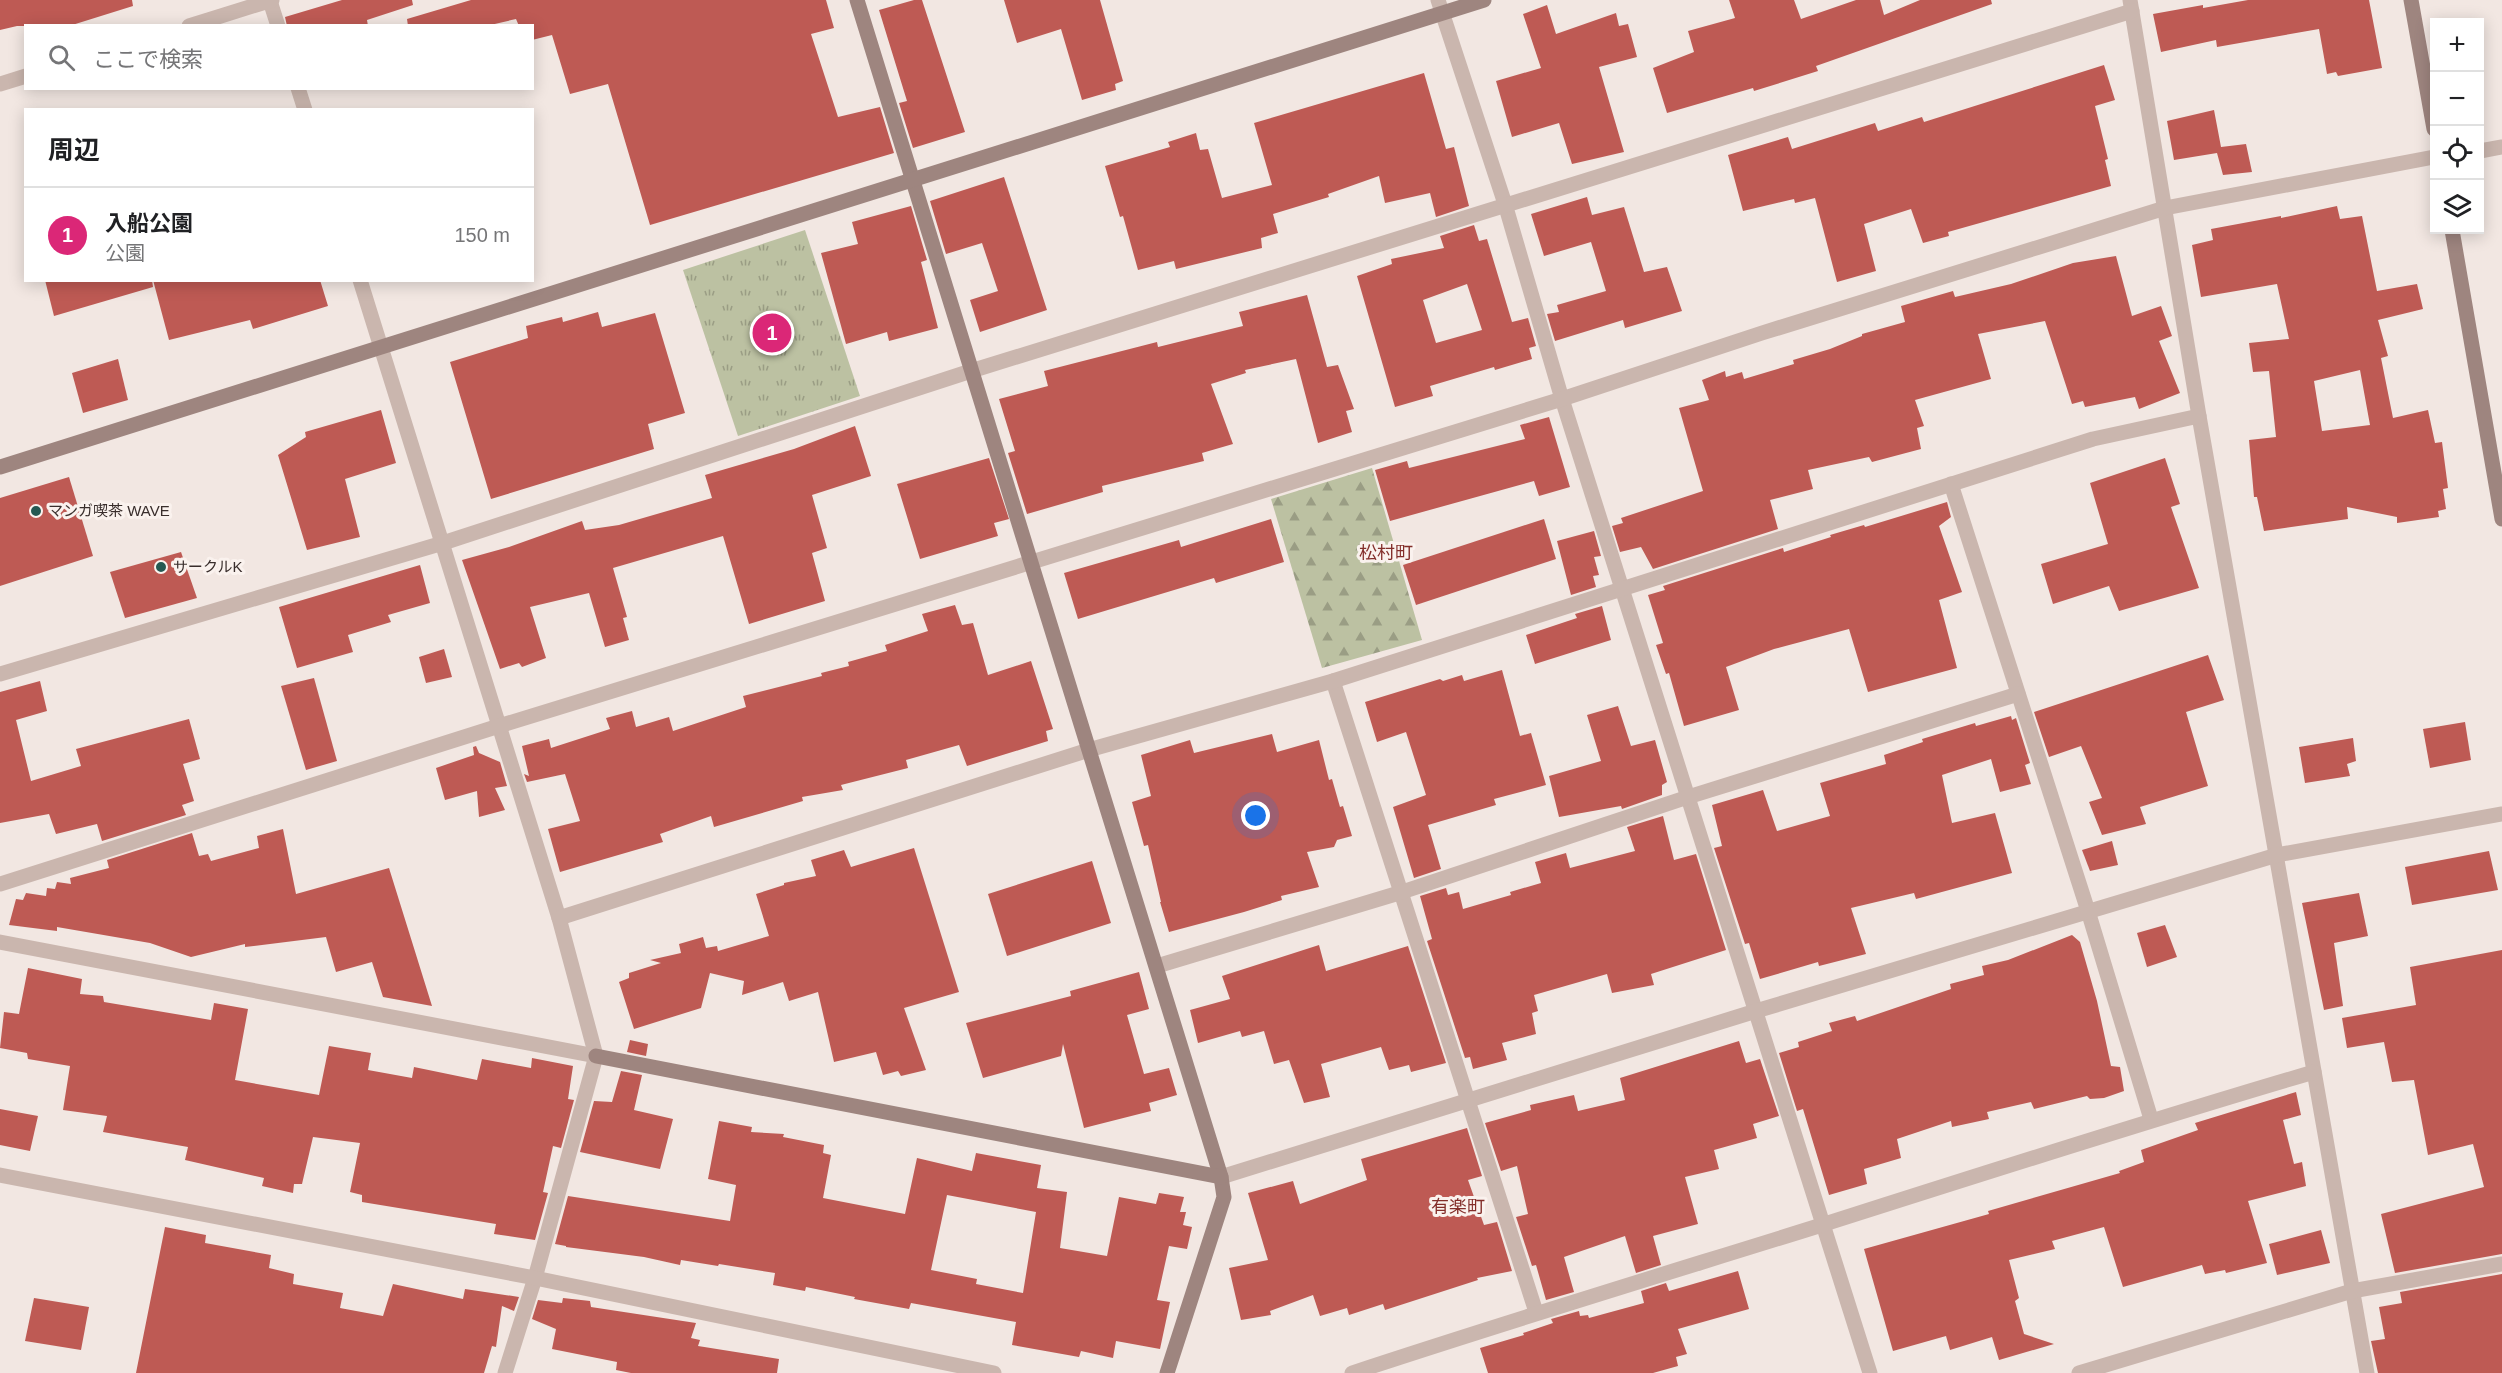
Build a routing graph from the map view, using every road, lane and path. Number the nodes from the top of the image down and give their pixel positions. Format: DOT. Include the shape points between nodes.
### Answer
graph roads {
  1 [pos="271,0"];
  2 [pos="857,0"];
  3 [pos="1484,0"];
  4 [pos="2411,0"];
  5 [pos="2131,5"];
  6 [pos="1440,7"];
  7 [pos="195,24"];
  8 [pos="277,24"];
  9 [pos="24,77"];
  10 [pos="0,84"];
  11 [pos="299,90"];
  12 [pos="304,108"];
  13 [pos="2433,126"];
  14 [pos="2502,147"];
  15 [pos="2484,150"];
  16 [pos="2430,158"];
  17 [pos="912,179"];
  18 [pos="1506,204"];
  19 [pos="2165,208"];
  20 [pos="2453,234"];
  21 [pos="361,282"];
  22 [pos="381,347"];
  23 [pos="971,371"];
  24 [pos="1562,399"];
  25 [pos="2199,416"];
  26 [pos="0,467"];
  27 [pos="1951,484"];
  28 [pos="2502,519"];
  29 [pos="443,543"];
  30 [pos="1033,562"];
  31 [pos="1621,588"];
  32 [pos="0,674"];
  33 [pos="1333,681"];
  34 [pos="2018,694"];
  35 [pos="499,726"];
  36 [pos="1092,749"];
  37 [pos="1688,797"];
  38 [pos="2502,814"];
  39 [pos="2277,855"];
  40 [pos="0,884"];
  41 [pos="1400,893"];
  42 [pos="2088,911"];
  43 [pos="559,918"];
  44 [pos="0,942"];
  45 [pos="1157,966"];
  46 [pos="1756,1011"];
  47 [pos="596,1056"];
  48 [pos="2314,1072"];
  49 [pos="1468,1101"];
  50 [pos="2151,1119"];
  51 [pos="0,1175"];
  52 [pos="1221,1177"];
  53 [pos="1823,1224"];
  54 [pos="2502,1264"];
  55 [pos="535,1278"];
  56 [pos="2352,1291"];
  57 [pos="1536,1312"];
  58 [pos="505,1373"];
  59 [pos="994,1373"];
  60 [pos="1167,1373"];
  61 [pos="1352,1373"];
  62 [pos="1870,1373"];
  63 [pos="2079,1373"];
  64 [pos="2367,1373"];
  1 -- 7 [label="street"];
  1 -- 8 [label="street"];
  2 -- 17 [label="street"];
  3 -- 6 [label="street"];
  4 -- 13 [label="street"];
  5 -- 18 [label="street"];
  5 -- 19 [label="street"];
  6 -- 17 [label="street"];
  6 -- 18 [label="street"];
  9 -- 10 [label="street"];
  11 -- 12 [label="street"];
  14 -- 15 [label="street"];
  16 -- 19 [label="street"];
  17 -- 22 [label="street"];
  17 -- 23 [label="street"];
  18 -- 23 [label="street"];
  18 -- 24 [label="street"];
  19 -- 24 [label="street"];
  19 -- 25 [label="street"];
  20 -- 28 [label="street"];
  21 -- 22 [label="street"];
  22 -- 26 [label="street"];
  22 -- 29 [label="street"];
  23 -- 29 [label="street"];
  23 -- 30 [label="street"];
  24 -- 30 [label="street"];
  24 -- 31 [label="street"];
  25 -- 27 [label="street" via="2093,439"];
  25 -- 39 [label="street"];
  27 -- 31 [label="street"];
  27 -- 34 [label="street"];
  29 -- 32 [label="street"];
  29 -- 35 [label="street"];
  30 -- 35 [label="street"];
  30 -- 36 [label="street"];
  31 -- 33 [label="street"];
  31 -- 37 [label="street"];
  33 -- 36 [label="street"];
  33 -- 41 [label="street"];
  34 -- 37 [label="street"];
  34 -- 42 [label="street"];
  35 -- 40 [label="street"];
  35 -- 43 [label="street"];
  36 -- 43 [label="street"];
  36 -- 45 [label="street"];
  37 -- 41 [label="street"];
  37 -- 46 [label="street"];
  38 -- 39 [label="street"];
  39 -- 42 [label="street"];
  39 -- 48 [label="street"];
  41 -- 45 [label="street"];
  41 -- 49 [label="street"];
  42 -- 46 [label="street"];
  42 -- 50 [label="street"];
  43 -- 47 [label="street"];
  44 -- 47 [label="street"];
  45 -- 52 [label="street"];
  46 -- 49 [label="street"];
  46 -- 53 [label="street"];
  47 -- 52 [label="street"];
  47 -- 55 [label="street"];
  48 -- 50 [label="street"];
  48 -- 56 [label="street"];
  49 -- 52 [label="street"];
  49 -- 57 [label="street"];
  50 -- 53 [label="street"];
  51 -- 55 [label="street"];
  52 -- 60 [label="street" via="1224,1197"];
  53 -- 57 [label="street"];
  53 -- 62 [label="street"];
  54 -- 56 [label="street"];
  55 -- 58 [label="street"];
  55 -- 59 [label="street"];
  56 -- 63 [label="street"];
  56 -- 64 [label="street"];
  57 -- 61 [label="street"];
}
